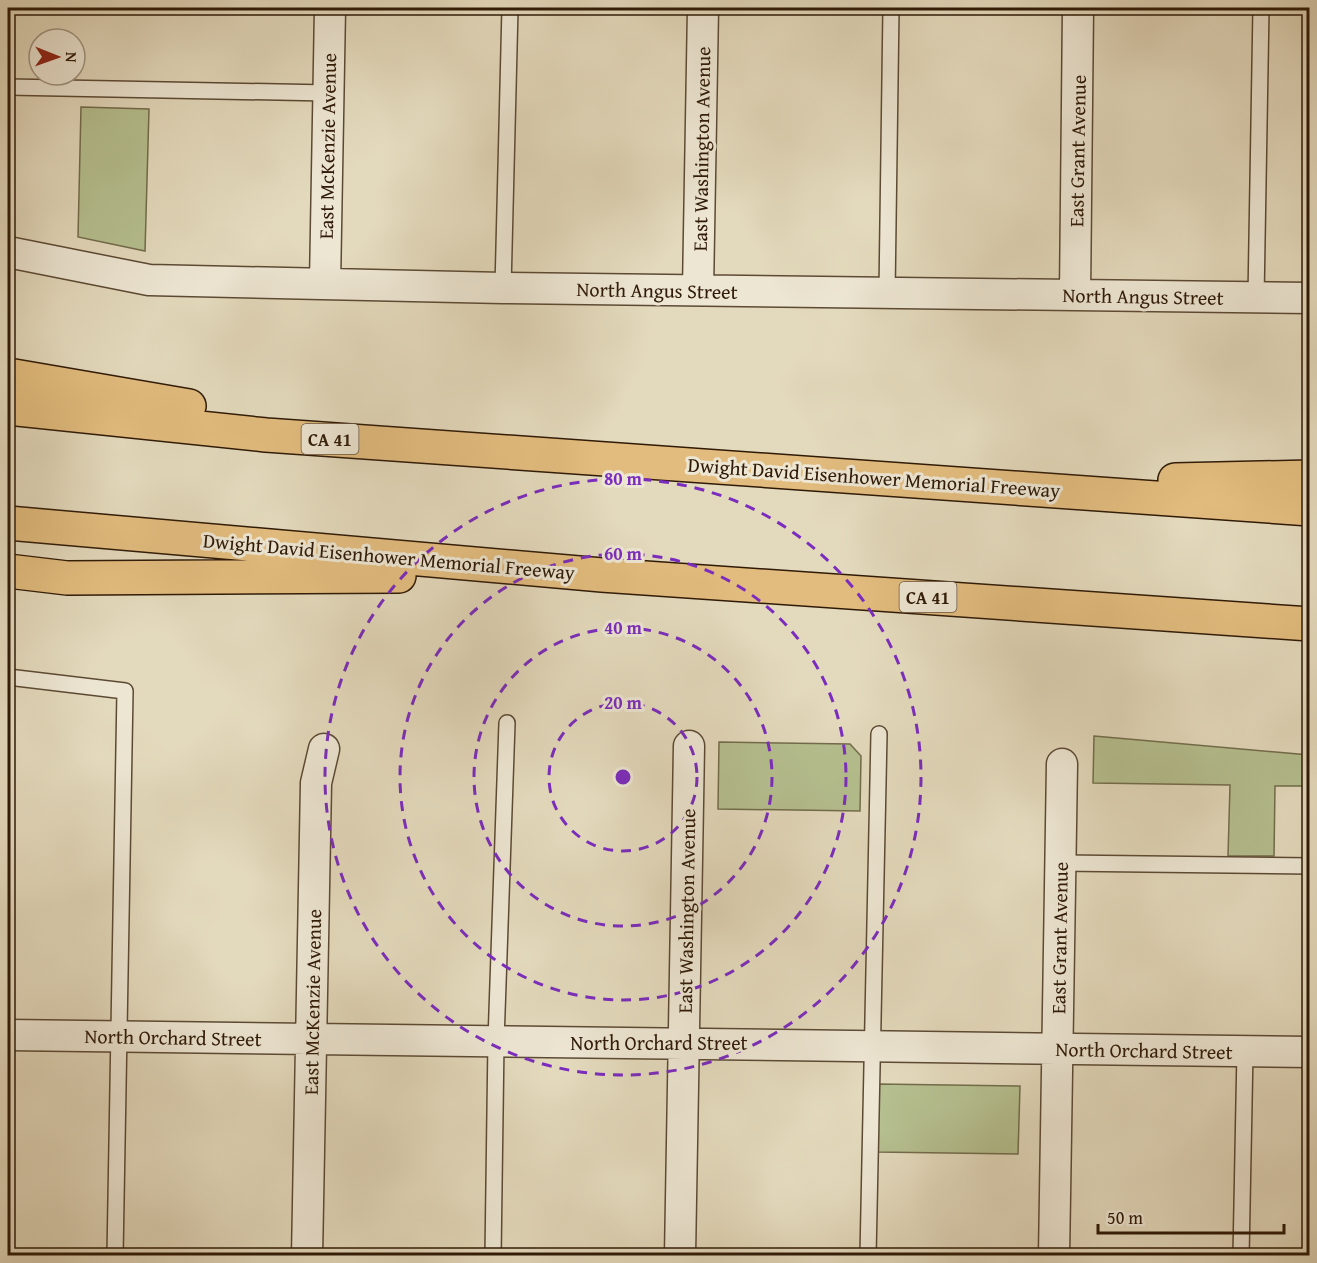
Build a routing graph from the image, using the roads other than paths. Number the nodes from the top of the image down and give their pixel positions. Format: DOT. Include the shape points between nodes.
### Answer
graph roads {
  1 [pos="330,8"];
  2 [pos="510,8"];
  3 [pos="703,8"];
  4 [pos="891,8"];
  5 [pos="1078,8"];
  6 [pos="1261,8"];
  7 [pos="8,87"];
  8 [pos="328,93"];
  9 [pos="8,252"];
  10 [pos="325,284"];
  11 [pos="503,288"];
  12 [pos="698,290"];
  13 [pos="887,293"];
  14 [pos="1075,295"];
  15 [pos="1256,298"];
  16 [pos="1310,298"];
  17 [pos="8,375"];
  18 [pos="8,408"];
  19 [pos="653,461"];
  20 [pos="1310,477"];
  21 [pos="975,484"];
  22 [pos="1310,509"];
  23 [pos="8,523"];
  24 [pos="8,571"];
  25 [pos="602,575"];
  26 [pos="1310,626"];
  27 [pos="8,677"];
  28 [pos="507,723"];
  29 [pos="879,734"];
  30 [pos="689,746"];
  31 [pos="324,749"];
  32 [pos="1062,764"];
  33 [pos="1061,863"];
  34 [pos="1310,866"];
  35 [pos="8,1035"];
  36 [pos="118,1036"];
  37 [pos="311,1039"];
  38 [pos="496,1041"];
  39 [pos="683,1042"];
  40 [pos="873,1045"];
  41 [pos="1057,1049"];
  42 [pos="1245,1051"];
  43 [pos="1310,1052"];
  44 [pos="115,1256"];
  45 [pos="307,1256"];
  46 [pos="493,1256"];
  47 [pos="680,1256"];
  48 [pos="868,1256"];
  49 [pos="1054,1256"];
  50 [pos="1241,1256"];
  1 -- 8 [label="street, East McKenzie Avenue"];
  2 -- 11 [label="lane"];
  3 -- 12 [label="street, East Washington Avenue"];
  4 -- 13 [label="lane"];
  5 -- 14 [label="street, East Grant Avenue"];
  6 -- 15 [label="lane"];
  7 -- 8 [label="lane"];
  8 -- 10 [label="street, East McKenzie Avenue"];
  9 -- 10 [label="street, North Angus Street" via="149,280"];
  10 -- 11 [label="street, North Angus Street"];
  11 -- 12 [label="street, North Angus Street"];
  12 -- 13 [label="street, North Angus Street"];
  13 -- 14 [label="street, North Angus Street"];
  14 -- 15 [label="street, North Angus Street"];
  15 -- 16 [label="street, North Angus Street"];
  17 -- 19 [label="highway" via="161,403"];
  18 -- 19 [label="highway, Dwight David Eisenhower Memorial Freeway / CA 41" via="266,435"];
  19 -- 21 [label="highway, Dwight David Eisenhower Memorial Freeway / CA 41"];
  20 -- 21 [label="highway"];
  21 -- 22 [label="highway, Dwight David Eisenhower Memorial Freeway / CA 41"];
  23 -- 25 [label="highway, Dwight David Eisenhower Memorial Freeway / CA 41"];
  24 -- 25 [label="highway" via="67,578"];
  25 -- 26 [label="highway, Dwight David Eisenhower Memorial Freeway / CA 41"];
  27 -- 36 [label="lane" via="125,691"];
  28 -- 38 [label="lane"];
  29 -- 40 [label="lane"];
  30 -- 39 [label="street, East Washington Avenue"];
  31 -- 37 [label="street, East McKenzie Avenue" via="316,783"];
  32 -- 33 [label="street, East Grant Avenue"];
  33 -- 34 [label="lane"];
  33 -- 41 [label="street, East Grant Avenue"];
  35 -- 36 [label="street, North Orchard Street"];
  36 -- 37 [label="street, North Orchard Street"];
  36 -- 44 [label="lane"];
  37 -- 38 [label="street, North Orchard Street"];
  37 -- 45 [label="street, East McKenzie Avenue"];
  38 -- 39 [label="street, North Orchard Street"];
  38 -- 46 [label="lane"];
  39 -- 40 [label="street, North Orchard Street"];
  39 -- 47 [label="street, East Washington Avenue"];
  40 -- 41 [label="street, North Orchard Street"];
  40 -- 48 [label="lane"];
  41 -- 42 [label="street, North Orchard Street"];
  41 -- 49 [label="street, East Grant Avenue"];
  42 -- 43 [label="street, North Orchard Street"];
  42 -- 50 [label="lane"];
}
